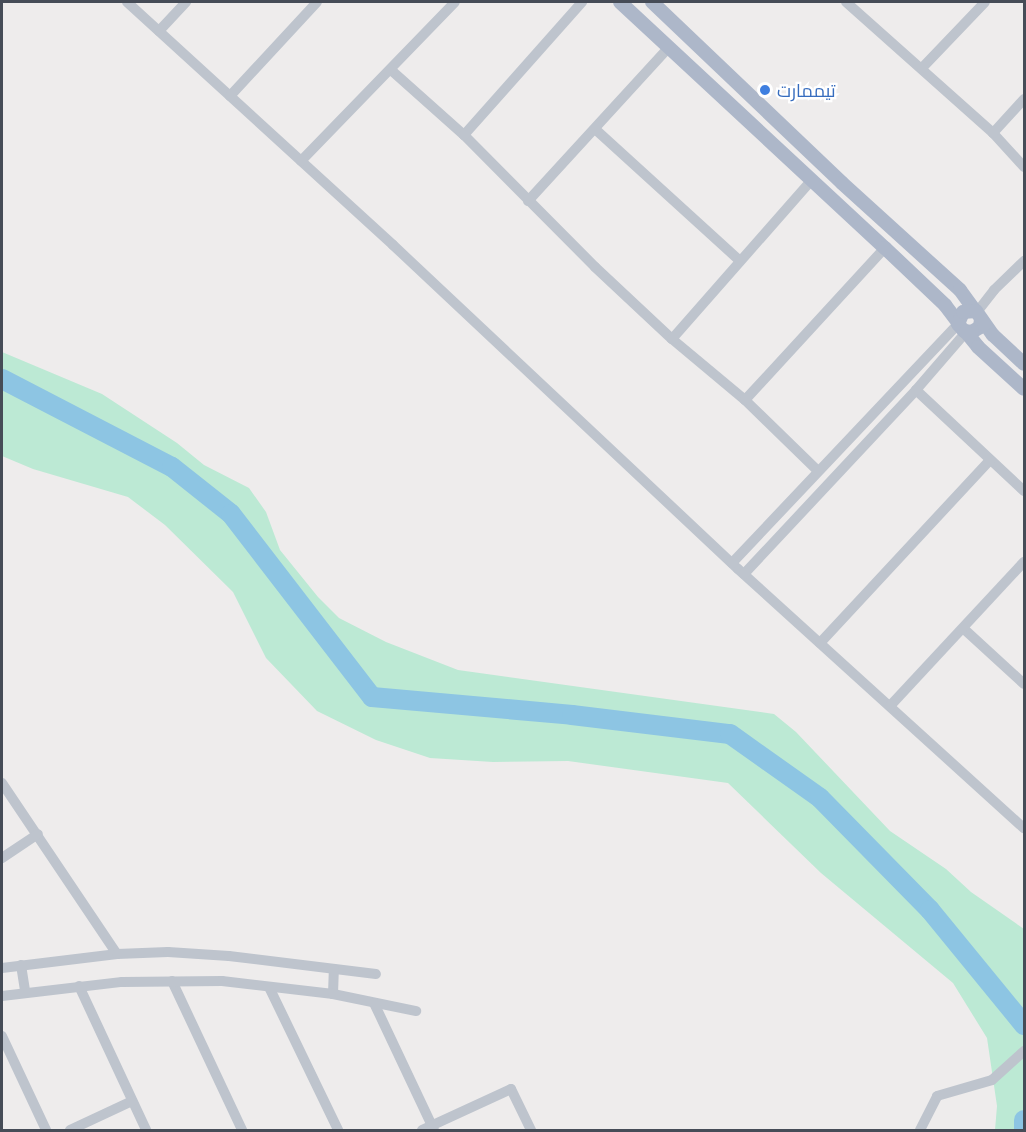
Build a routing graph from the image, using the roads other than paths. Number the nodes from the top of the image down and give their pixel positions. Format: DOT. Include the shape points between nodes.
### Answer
graph roads {
  1 [pos="127,2"];
  2 [pos="186,2"];
  3 [pos="317,2"];
  4 [pos="455,2"];
  5 [pos="582,2"];
  6 [pos="620,2"];
  7 [pos="652,2"];
  8 [pos="846,2"];
  9 [pos="984,2"];
  10 [pos="159,30"];
  11 [pos="669,47"];
  12 [pos="922,68"];
  13 [pos="391,70"];
  14 [pos="230,96"];
  15 [pos="1024,99"];
  16 [pos="595,129"];
  17 [pos="993,133"];
  18 [pos="464,135"];
  19 [pos="301,161"];
  20 [pos="1024,167"];
  21 [pos="811,181"];
  22 [pos="528,201"];
  23 [pos="885,248"];
  24 [pos="739,260"];
  25 [pos="1024,261"];
  26 [pos="978,314"];
  27 [pos="961,326"];
  28 [pos="672,339"];
  29 [pos="1024,364"];
  30 [pos="1024,389"];
  31 [pos="916,390"];
  32 [pos="745,400"];
  33 [pos="990,460"];
  34 [pos="818,471"];
  35 [pos="1024,491"];
  36 [pos="1024,562"];
  37 [pos="732,563"];
  38 [pos="744,574"];
  39 [pos="964,629"];
  40 [pos="820,643"];
  41 [pos="1024,684"];
  42 [pos="890,706"];
  43 [pos="2,783"];
  44 [pos="1024,828"];
  45 [pos="38,834"];
  46 [pos="2,858"];
  47 [pos="117,954"];
  48 [pos="21,965"];
  49 [pos="2,969"];
  50 [pos="334,969"];
  51 [pos="376,974"];
  52 [pos="172,981"];
  53 [pos="79,986"];
  54 [pos="269,987"];
  55 [pos="25,991"];
  56 [pos="333,994"];
  57 [pos="2,996"];
  58 [pos="374,1003"];
  59 [pos="416,1011"];
  60 [pos="2,1036"];
  61 [pos="1024,1051"];
  62 [pos="132,1101"];
  63 [pos="430,1129"];
  64 [pos="46,1131"];
  65 [pos="70,1131"];
  66 [pos="146,1131"];
  67 [pos="242,1131"];
  68 [pos="338,1131"];
  69 [pos="531,1131"];
  70 [pos="920,1131"];
  1 -- 10 [label="street"];
  2 -- 10 [label="street"];
  3 -- 14 [label="street"];
  4 -- 13 [label="street"];
  5 -- 18 [label="street"];
  6 -- 11 [label="main road"];
  7 -- 26 [label="main road" via="960,290"];
  8 -- 12 [label="street"];
  9 -- 12 [label="street"];
  10 -- 14 [label="street"];
  11 -- 16 [label="street"];
  11 -- 21 [label="main road"];
  12 -- 17 [label="street"];
  13 -- 18 [label="street"];
  13 -- 19 [label="street"];
  14 -- 19 [label="street"];
  15 -- 17 [label="street"];
  16 -- 22 [label="street"];
  16 -- 24 [label="street"];
  17 -- 20 [label="street"];
  18 -- 22 [label="street"];
  19 -- 37 [label="street"];
  21 -- 23 [label="main road"];
  21 -- 24 [label="street"];
  22 -- 28 [label="street"];
  23 -- 27 [label="main road"];
  23 -- 32 [label="street"];
  24 -- 28 [label="street"];
  25 -- 26 [label="street"];
  26 -- 27 [label="main road" via="963,312"];
  26 -- 27 [label="main road" via="977,330"];
  26 -- 29 [label="main road" via="993,335"];
  27 -- 30 [label="main road"];
  27 -- 31 [label="street"];
  27 -- 34 [label="street"];
  28 -- 32 [label="street"];
  31 -- 33 [label="street"];
  31 -- 38 [label="street"];
  32 -- 34 [label="street"];
  33 -- 35 [label="street"];
  33 -- 40 [label="street"];
  34 -- 37 [label="street"];
  36 -- 39 [label="street"];
  37 -- 38 [label="street"];
  38 -- 40 [label="street"];
  39 -- 41 [label="street"];
  39 -- 42 [label="street"];
  40 -- 42 [label="street"];
  42 -- 44 [label="street"];
  43 -- 45 [label="street"];
  45 -- 46 [label="street"];
  45 -- 47 [label="street"];
  47 -- 48 [label="street"];
  47 -- 50 [label="street" via="230,956"];
  48 -- 49 [label="street"];
  48 -- 55 [label="street"];
  50 -- 51 [label="street"];
  50 -- 56 [label="street"];
  52 -- 53 [label="street"];
  52 -- 54 [label="street" via="222,981"];
  52 -- 67 [label="street"];
  53 -- 55 [label="street"];
  53 -- 62 [label="street"];
  54 -- 56 [label="street"];
  54 -- 68 [label="street"];
  55 -- 57 [label="street"];
  56 -- 58 [label="street"];
  58 -- 59 [label="street"];
  58 -- 63 [label="street"];
  60 -- 64 [label="street"];
  61 -- 70 [label="street" via="992,1080 938,1096"];
  62 -- 65 [label="street"];
  62 -- 66 [label="street"];
  63 -- 69 [label="street" via="511,1089"];
}
